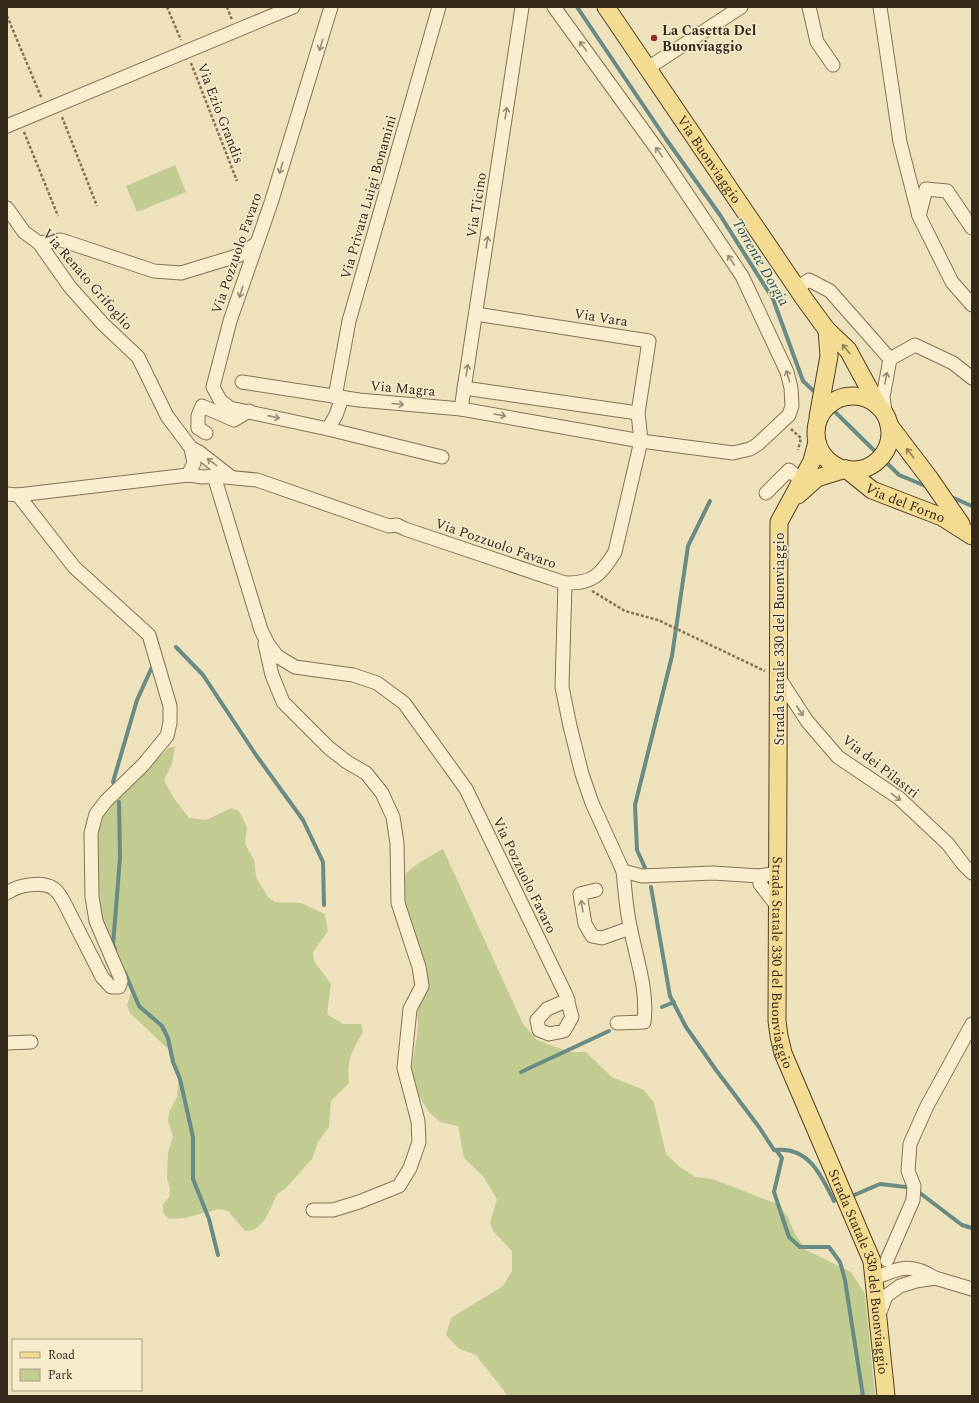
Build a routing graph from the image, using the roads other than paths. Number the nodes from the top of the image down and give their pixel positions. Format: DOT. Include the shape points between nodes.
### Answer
graph roads {
  1 [pos="293,7"];
  2 [pos="331,7"];
  3 [pos="439,7"];
  4 [pos="522,7"];
  5 [pos="554,7"];
  6 [pos="606,7"];
  7 [pos="741,7"];
  8 [pos="808,7"];
  9 [pos="880,7"];
  10 [pos="833,65"];
  11 [pos="648,68"];
  12 [pos="7,126"];
  13 [pos="7,208"];
  14 [pos="919,216"];
  15 [pos="972,228"];
  16 [pos="39,243"];
  17 [pos="257,243"];
  18 [pos="798,287"];
  19 [pos="972,305"];
  20 [pos="476,314"];
  21 [pos="827,330"];
  22 [pos="890,360"];
  23 [pos="972,378"];
  24 [pos="242,382"];
  25 [pos="464,388"];
  26 [pos="338,397"];
  27 [pos="824,405"];
  28 [pos="461,409"];
  29 [pos="249,411"];
  30 [pos="638,413"];
  31 [pos="885,416"];
  32 [pos="328,429"];
  33 [pos="206,433"];
  34 [pos="641,441"];
  35 [pos="817,442"];
  36 [pos="191,448"];
  37 [pos="442,456"];
  38 [pos="846,469"];
  39 [pos="188,475"];
  40 [pos="795,475"];
  41 [pos="214,476"];
  42 [pos="231,477"];
  43 [pos="766,493"];
  44 [pos="13,494"];
  45 [pos="783,512"];
  46 [pos="969,534"];
  47 [pos="564,583"];
  48 [pos="262,630"];
  49 [pos="779,678"];
  50 [pos="623,871"];
  51 [pos="777,873"];
  52 [pos="972,873"];
  53 [pos="760,876"];
  54 [pos="596,890"];
  55 [pos="7,893"];
  56 [pos="777,906"];
  57 [pos="630,928"];
  58 [pos="568,1000"];
  59 [pos="617,1023"];
  60 [pos="972,1024"];
  61 [pos="31,1042"];
  62 [pos="7,1043"];
  63 [pos="313,1210"];
  64 [pos="868,1250"];
  65 [pos="887,1260"];
  66 [pos="901,1267"];
  67 [pos="934,1278"];
  68 [pos="972,1278"];
  69 [pos="875,1281"];
  70 [pos="957,1284"];
  71 [pos="900,1286"];
  72 [pos="972,1289"];
  73 [pos="878,1317"];
  74 [pos="886,1396"];
  1 -- 12 [label="street"];
  2 -- 17 [label="street, Via Pozzuolo Favaro, one-way" via="326,30"];
  3 -- 26 [label="street, Via Privata Luigi Bonamini" via="349,321"];
  20 -- 4 [label="street, Via Ticino, one-way"];
  34 -- 5 [label="street, one-way" via="733,453 750,449 789,415 792,406 791,388 787,372 742,276 659,152"];
  6 -- 11 [label="main road, Via Buonviaggio"];
  7 -- 11 [label="street"];
  8 -- 10 [label="street" via="817,42"];
  9 -- 14 [label="street" via="900,142"];
  11 -- 18 [label="main road, Via Buonviaggio"];
  13 -- 16 [label="street, Via Renato Grifoglio" via="24,232"];
  14 -- 15 [label="street" via="926,189 947,191"];
  14 -- 19 [label="street" via="952,282"];
  16 -- 17 [label="street" via="61,240 154,271 181,273 240,255"];
  16 -- 36 [label="street, Via Renato Grifoglio" via="70,287 98,319 138,356 167,416"];
  17 -- 29 [label="street, Via Pozzuolo Favaro, one-way" via="230,321 213,387 225,406"];
  18 -- 21 [label="main road, Via Buonviaggio"];
  18 -- 22 [label="street" via="810,280 830,291"];
  25 -- 20 [label="street, Via Ticino, one-way"];
  20 -- 30 [label="street, Via Vara" via="649,341"];
  21 -- 27 [label="main road, Via Buonviaggio" via="829,356"];
  31 -- 21 [label="main road, Via Buonviaggio, one-way" via="848,350"];
  22 -- 23 [label="street" via="916,345 953,363"];
  31 -- 22 [label="street, one-way" via="883,397"];
  24 -- 26 [label="street, Via Magra"];
  25 -- 28 [label="street, Via Ticino"];
  25 -- 30 [label="street"];
  26 -- 28 [label="street, Via Magra, one-way"];
  26 -- 32 [label="street" via="336,415"];
  27 -- 31 [label="main road" via="843,397 859,396 874,402"];
  27 -- 35 [label="main road" via="816,433"];
  28 -- 34 [label="street, one-way"];
  29 -- 32 [label="street, Via Pozzuolo Favaro, one-way"];
  29 -- 33 [label="street" via="234,420 202,406 198,416 198,428"];
  30 -- 34 [label="street, Via Vara"];
  31 -- 38 [label="main road" via="890,435 882,454 862,468"];
  46 -- 31 [label="main road, Via del Forno, one-way"];
  32 -- 37 [label="street, Via Pozzuolo Favaro"];
  34 -- 47 [label="street, Via Vara" via="615,552 606,567 596,576 580,584"];
  35 -- 38 [label="main road" via="827,459"];
  35 -- 40 [label="main road" via="812,461"];
  36 -- 39 [label="street" via="194,463"];
  42 -- 36 [label="street, one-way"];
  38 -- 45 [label="main road" via="826,474 810,483"];
  38 -- 46 [label="main road, Via del Forno" via="872,490 942,517"];
  39 -- 41 [label="street, Via Pozzuolo Favaro"];
  39 -- 44 [label="street, Via Pozzuolo Favaro"];
  40 -- 43 [label="street"];
  40 -- 45 [label="main road"];
  41 -- 42 [label="street, Via Pozzuolo Favaro"];
  41 -- 48 [label="street, Via Pozzuolo Favaro"];
  42 -- 47 [label="street, Via Pozzuolo Favaro" via="257,480"];
  44 -- 55 [label="street" via="74,567 149,635 166,688 170,723 167,736 96,814 91,833 91,874 96,921 120,977 118,987 111,987 102,977 61,896 54,889 45,885 29,886"];
  45 -- 49 [label="main road, Strada Statale 330 del Buonviaggio" via="779,522"];
  47 -- 50 [label="street, Via Pozzuolo Favaro" via="562,687 582,774 592,803"];
  48 -- 58 [label="street, Via Pozzuolo Favaro" via="277,656 295,667 353,675 377,684 404,703 466,789"];
  48 -- 63 [label="street" via="272,675 283,702 329,748 366,772 393,817 397,843 398,903 419,967 422,986 410,1009 404,1068 418,1121 419,1142 410,1168 399,1186 332,1210"];
  49 -- 51 [label="main road, Strada Statale 330 del Buonviaggio"];
  49 -- 52 [label="street, Via dei Pilastri, one-way" via="807,720 838,757 899,798 948,844"];
  50 -- 53 [label="street" via="642,876 713,873"];
  50 -- 57 [label="street, Via Pozzuolo Favaro"];
  51 -- 53 [label="street"];
  51 -- 56 [label="main road, Strada Statale 330 del Buonviaggio"];
  53 -- 56 [label="street" via="760,884"];
  57 -- 54 [label="street, one-way" via="602,938 592,936 585,924 580,894"];
  56 -- 64 [label="main road, Strada Statale 330 del Buonviaggio" via="778,1036"];
  57 -- 59 [label="street, Via Pozzuolo Favaro" via="644,987 646,1010 644,1022"];
  60 -- 65 [label="street" via="927,1106 910,1144 908,1171 914,1186 913,1200"];
  61 -- 62 [label="street"];
  64 -- 65 [label="street"];
  64 -- 69 [label="main road, Strada Statale 330 del Buonviaggio"];
  65 -- 66 [label="street"];
  66 -- 67 [label="street" via="918,1269"];
  66 -- 69 [label="street"];
  67 -- 70 [label="street"];
  67 -- 71 [label="street"];
  68 -- 70 [label="street"];
  69 -- 71 [label="street"];
  69 -- 73 [label="main road, Strada Statale 330 del Buonviaggio"];
  70 -- 72 [label="street"];
  71 -- 73 [label="street" via="886,1296"];
  73 -- 74 [label="main road, Strada Statale 330 del Buonviaggio"];
}
